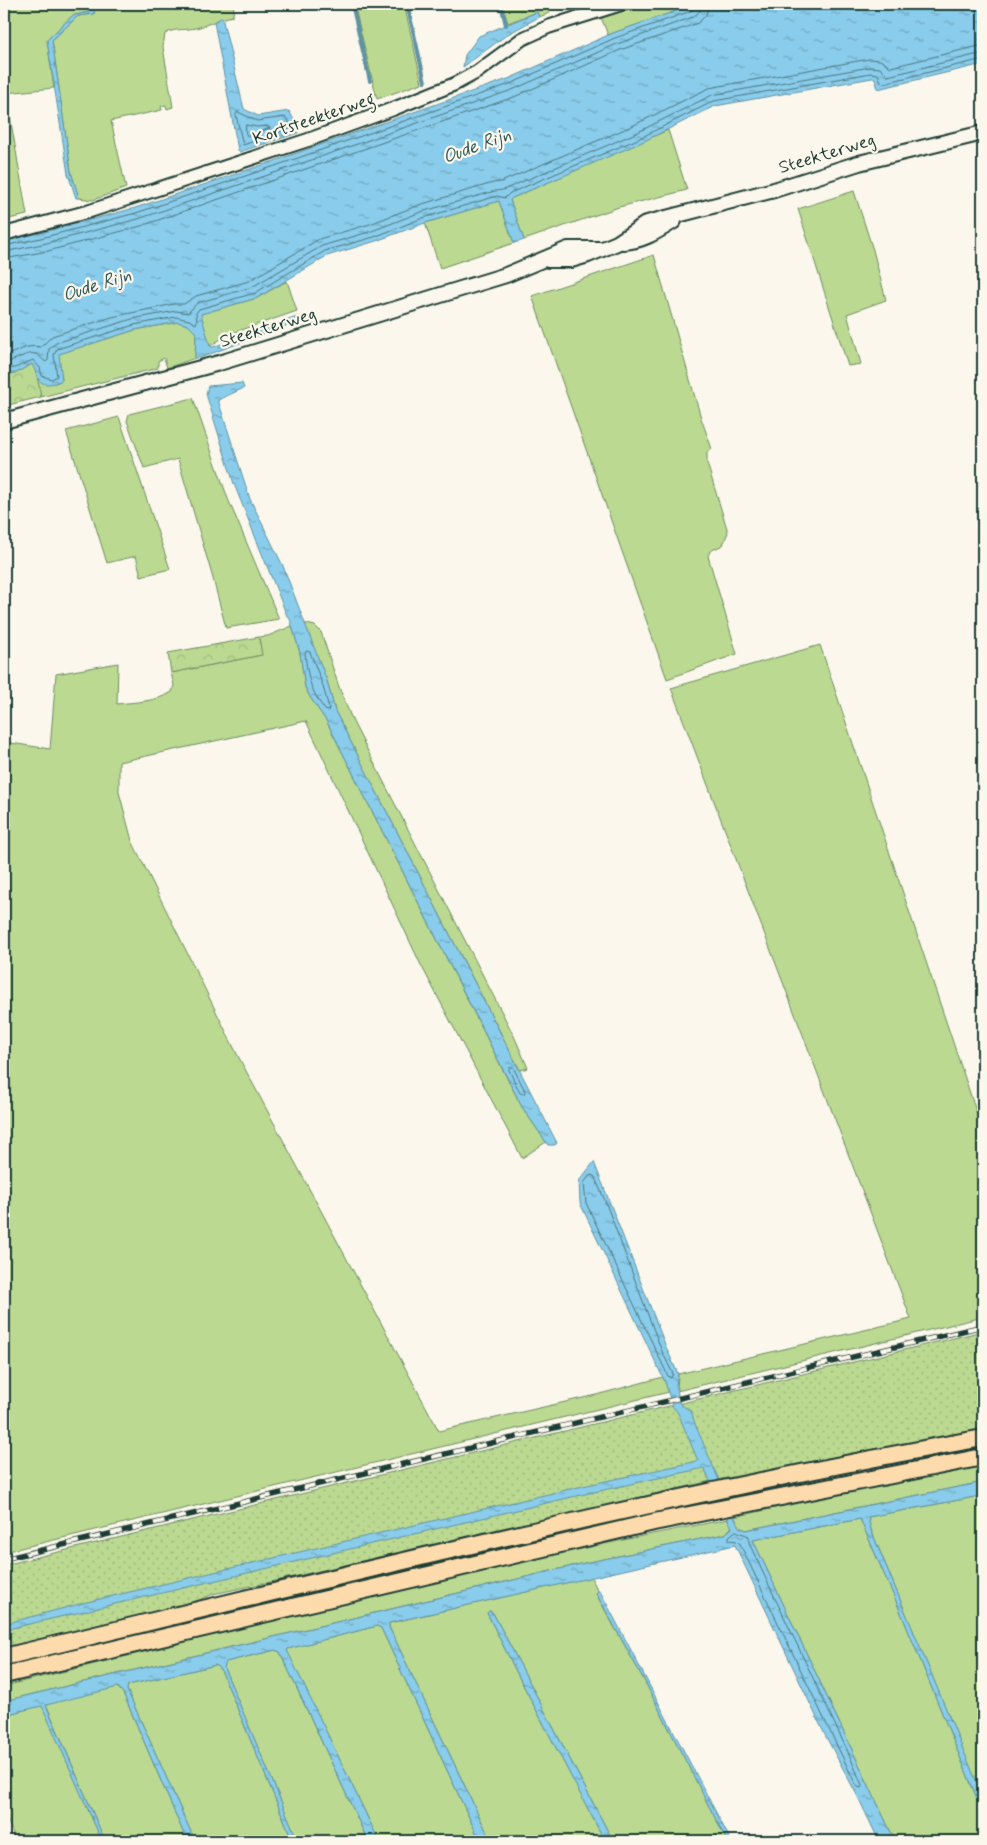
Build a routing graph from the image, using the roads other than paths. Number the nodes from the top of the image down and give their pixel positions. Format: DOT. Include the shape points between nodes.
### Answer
graph roads {
  1 [pos="621,4"];
  2 [pos="983,133"];
  3 [pos="4,234"];
  4 [pos="4,421"];
  5 [pos="983,1438"];
  6 [pos="983,1457"];
  7 [pos="4,1657"];
  8 [pos="4,1675"];
  1 -- 3 [label="street, Kortsteekterweg" via="548,27 522,39 455,84 393,109 98,208"];
  2 -- 4 [label="main road, Steekterweg" via="859,163 774,190 647,223 599,249 568,249 506,275 219,362"];
  5 -- 7 [label="highway" via="705,1493"];
  6 -- 8 [label="highway" via="713,1509"];
}
